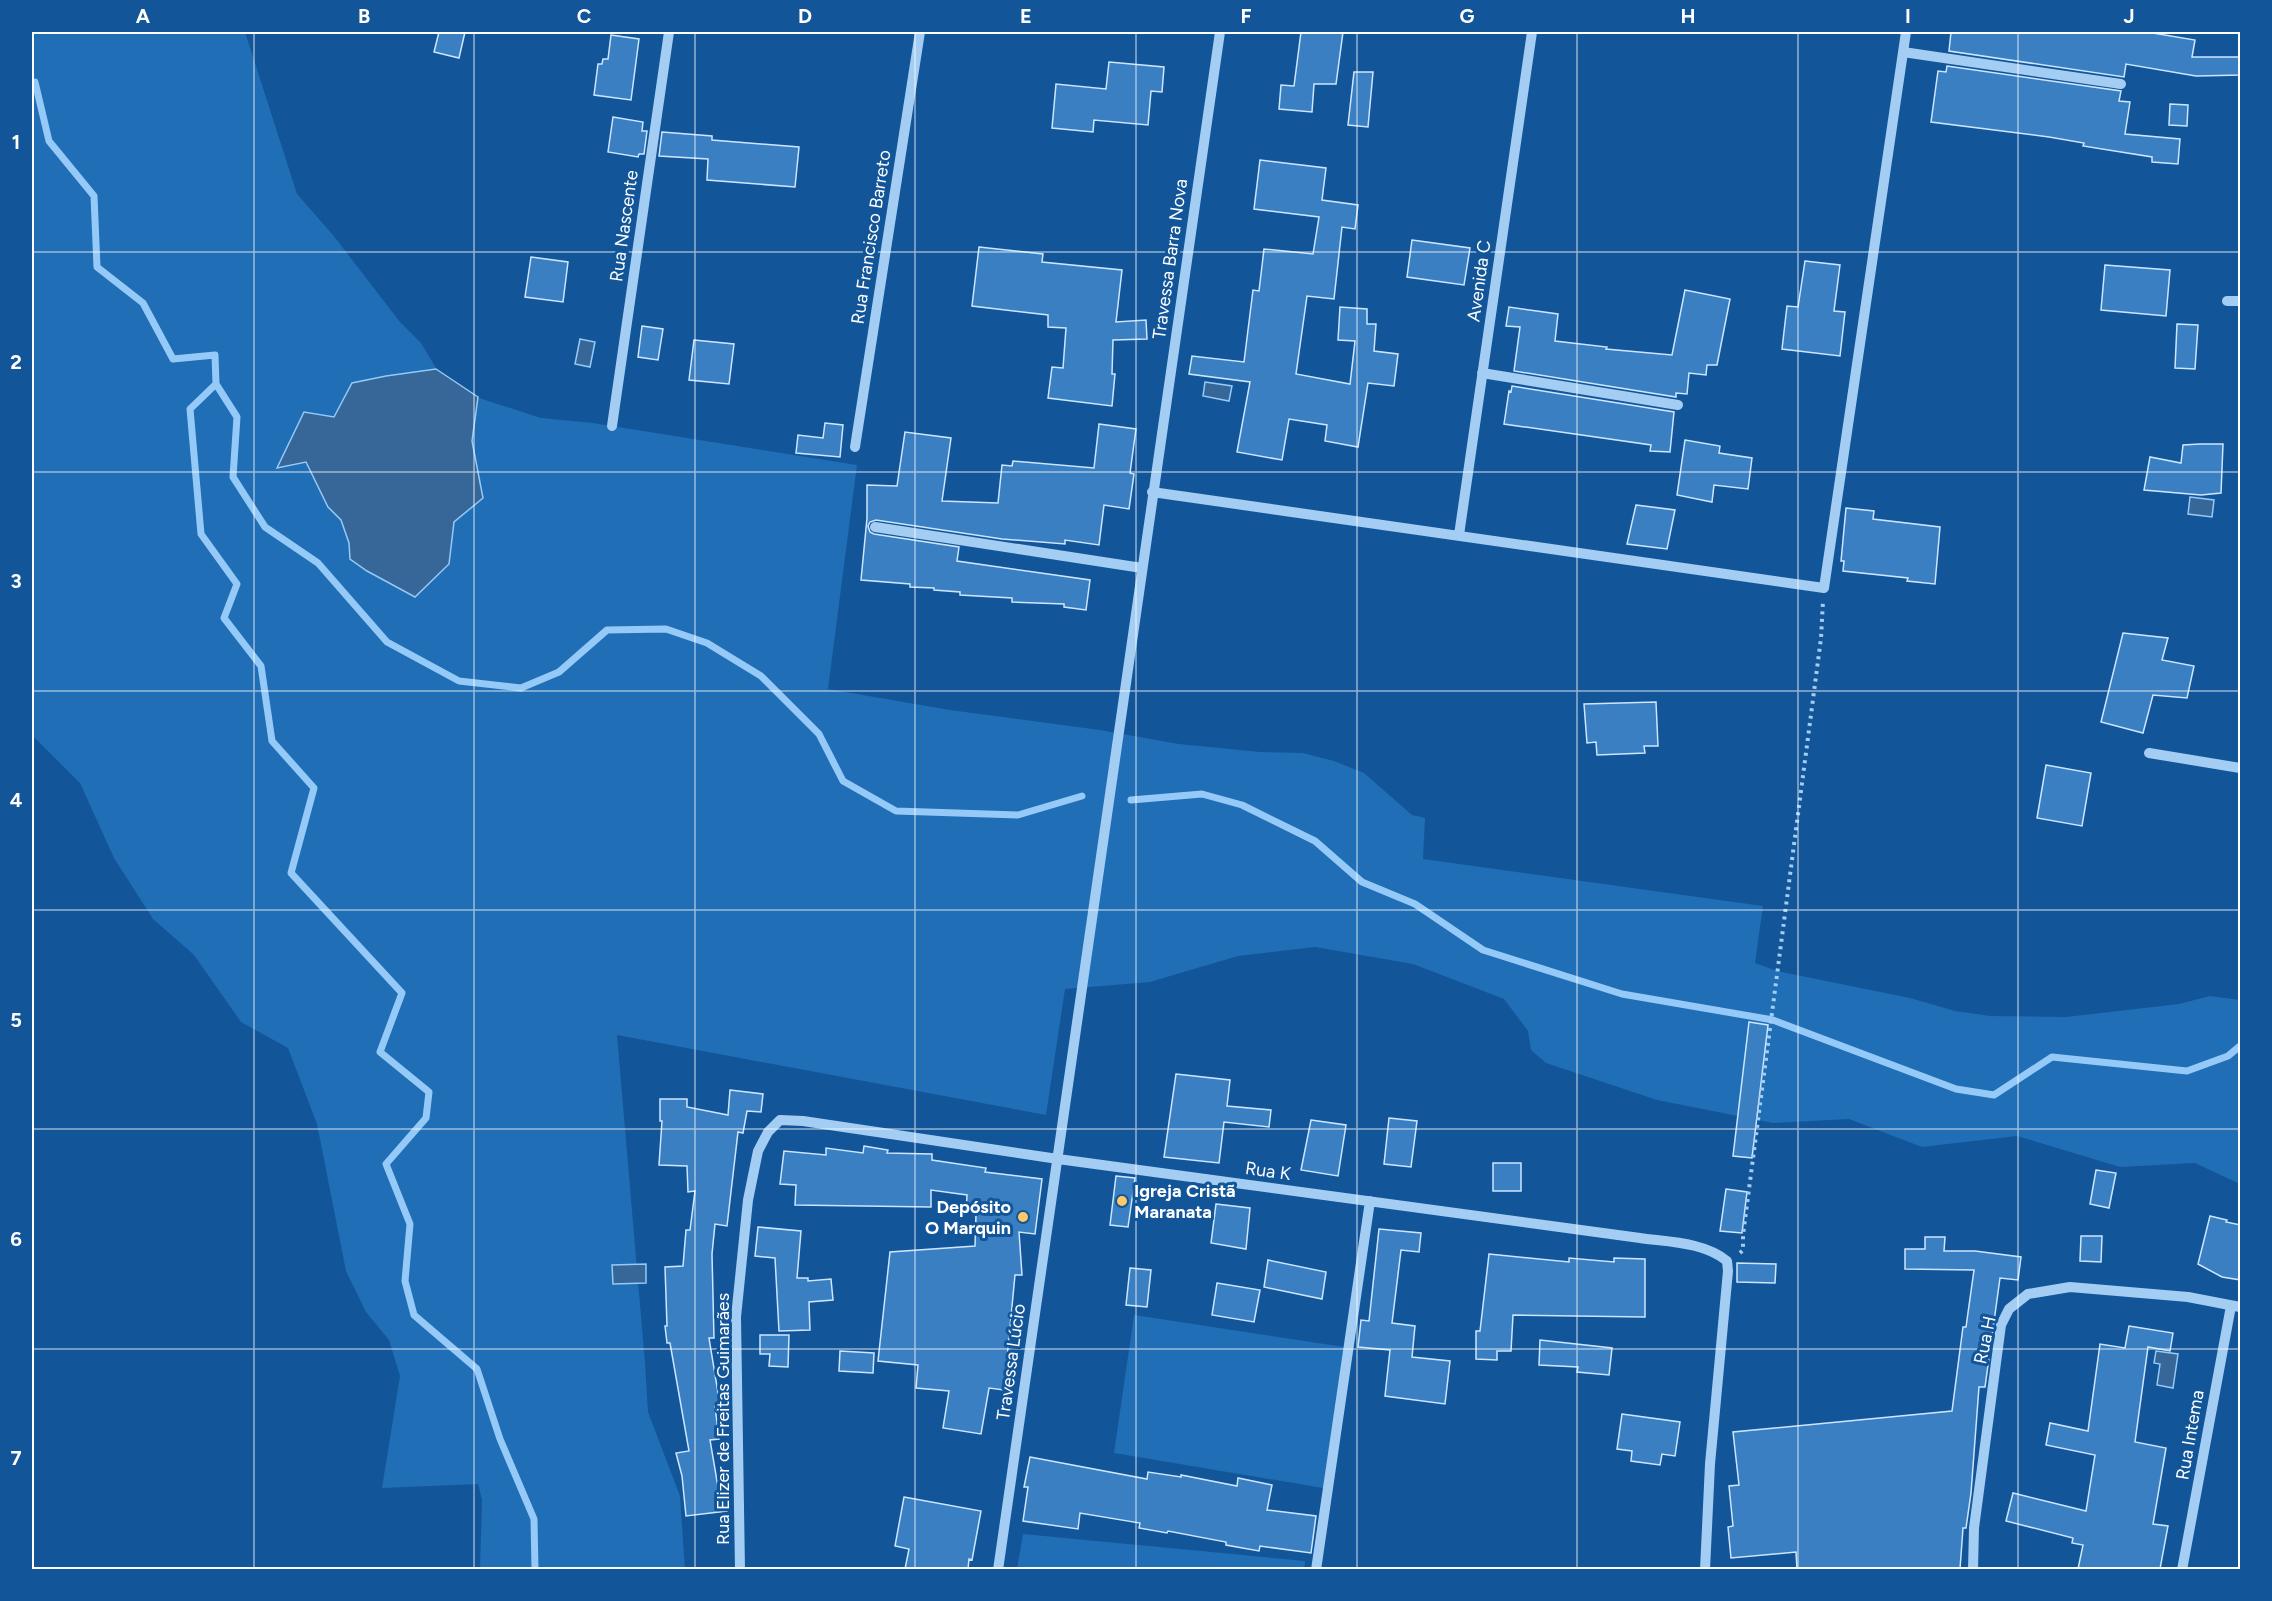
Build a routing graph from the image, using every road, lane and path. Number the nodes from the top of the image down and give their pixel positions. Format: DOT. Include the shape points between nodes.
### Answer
graph roads {
  1 [pos="669,32"];
  2 [pos="920,32"];
  3 [pos="1220,32"];
  4 [pos="1532,32"];
  5 [pos="1906,32"];
  6 [pos="1903,52"];
  7 [pos="2121,84"];
  8 [pos="2227,301"];
  9 [pos="2241,301"];
  10 [pos="1482,372"];
  11 [pos="1678,405"];
  12 [pos="612,426"];
  13 [pos="855,447"];
  14 [pos="1152,492"];
  15 [pos="875,527"];
  16 [pos="1459,536"];
  17 [pos="1142,568"];
  18 [pos="1824,588"];
  19 [pos="2149,753"];
  20 [pos="2241,768"];
  21 [pos="802,1121"];
  22 [pos="1058,1159"];
  23 [pos="1370,1201"];
  24 [pos="1727,1261"];
  25 [pos="2236,1307"];
  26 [pos="740,1569"];
  27 [pos="998,1569"];
  28 [pos="1317,1569"];
  29 [pos="1705,1569"];
  30 [pos="1973,1569"];
  31 [pos="2182,1569"];
  1 -- 12 [label="street, Rua Nascente"];
  2 -- 13 [label="street, Rua Francisco Barreto"];
  3 -- 14 [label="street, Travessa Barra Nova"];
  4 -- 10 [label="street, Avenida C"];
  5 -- 6 [label="street"];
  6 -- 7 [label="street"];
  6 -- 18 [label="street"];
  8 -- 9 [label="street"];
  10 -- 11 [label="street"];
  10 -- 16 [label="street, Avenida C"];
  14 -- 16 [label="street"];
  14 -- 17 [label="street, Travessa Barra Nova"];
  15 -- 17 [label="street"];
  16 -- 18 [label="street"];
  17 -- 22 [label="street, Travessa Lúcio"];
  18 -- 24 [label="path" via="1821,638 1743,1251"];
  19 -- 20 [label="street"];
  21 -- 22 [label="street, Rua K"];
  21 -- 26 [label="street, Rua Elizer de Freitas Guimarães" via="780,1120 768,1132 758,1151 748,1200 736,1317"];
  22 -- 23 [label="street, Rua K"];
  22 -- 27 [label="street, Travessa Lúcio"];
  23 -- 24 [label="street, Rua K" via="1693,1246 1716,1252"];
  23 -- 28 [label="street"];
  24 -- 29 [label="street"];
  25 -- 30 [label="street, Rua H" via="2188,1297 2070,1287 2028,1294 2009,1309 2001,1325 1974,1528"];
  25 -- 31 [label="street, Rua Intema"];
}
